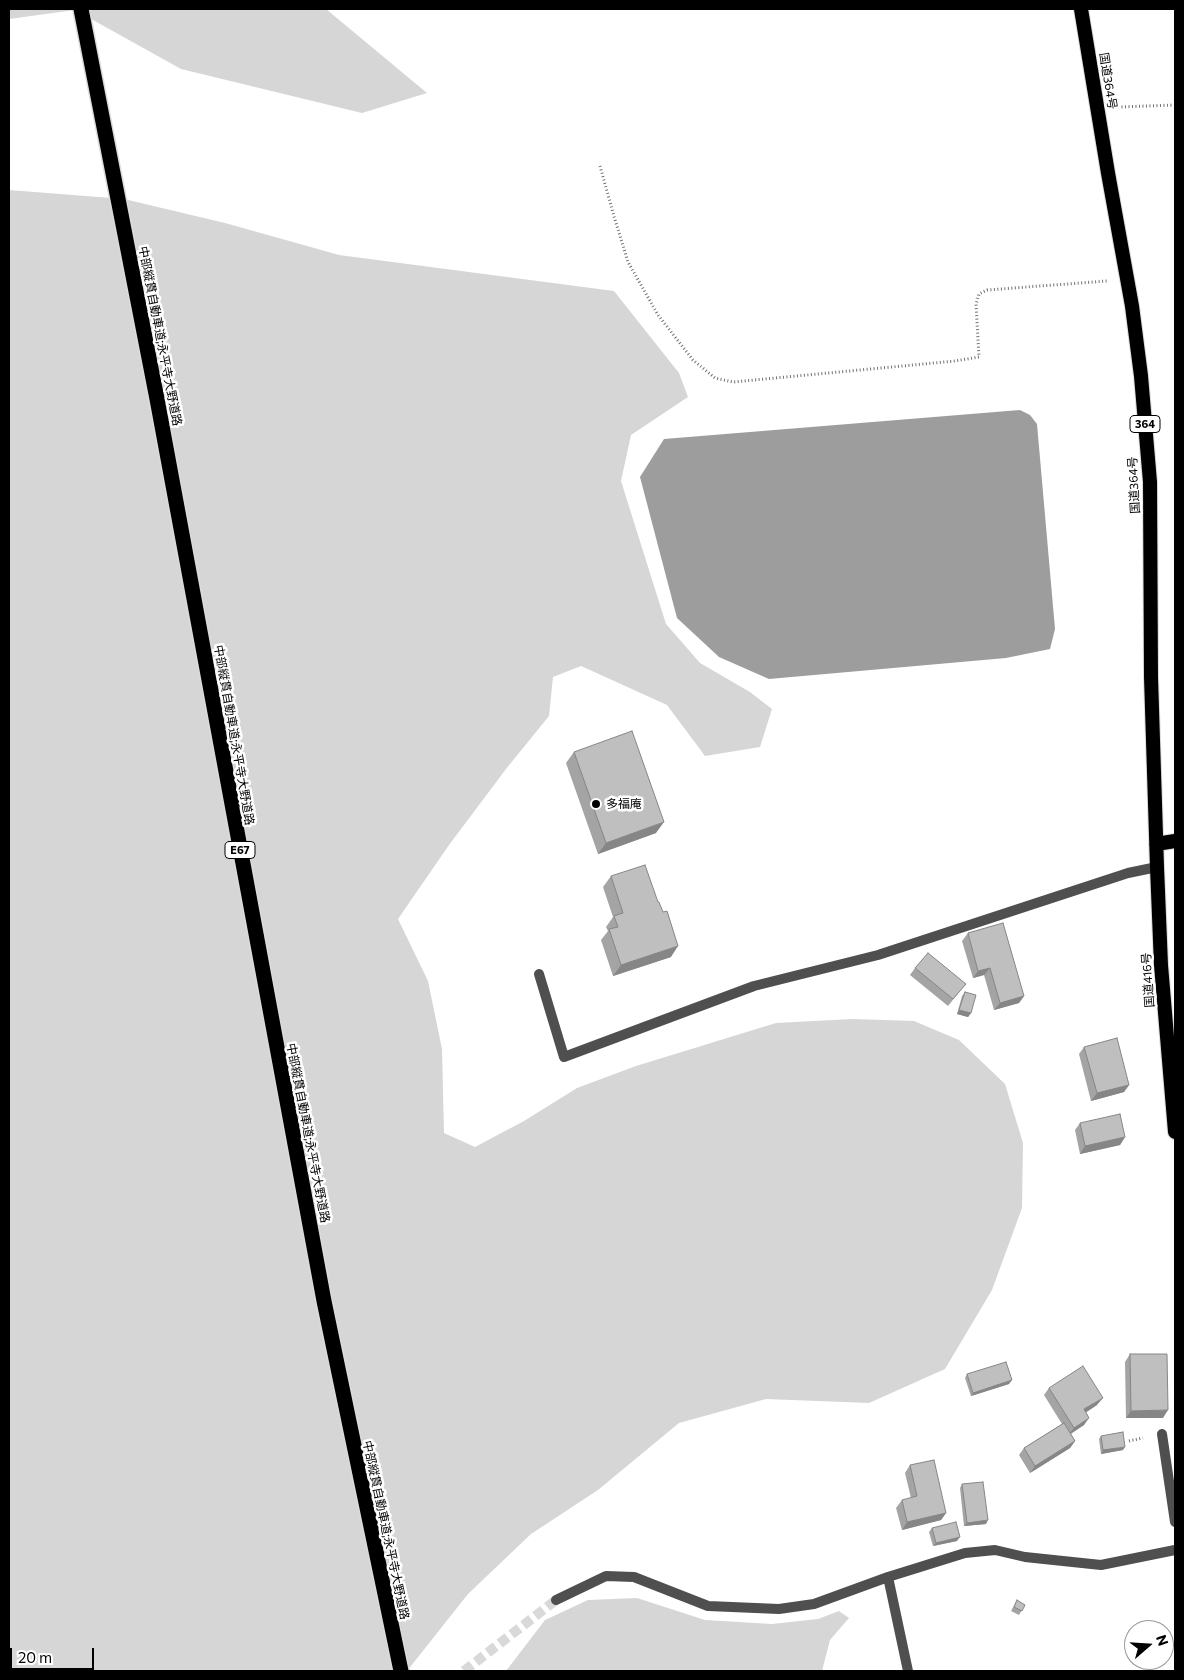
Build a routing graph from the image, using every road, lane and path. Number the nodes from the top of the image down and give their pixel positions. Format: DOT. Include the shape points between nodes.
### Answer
graph roads {
  1 [pos="81,9"];
  2 [pos="1081,9"];
  3 [pos="1175,105"];
  4 [pos="1097,109"];
  5 [pos="600,166"];
  6 [pos="1128,279"];
  7 [pos="1175,841"];
  8 [pos="1156,844"];
  9 [pos="1156,866"];
  10 [pos="540,974"];
  11 [pos="1175,1132"];
  12 [pos="1162,1434"];
  13 [pos="1175,1522"];
  14 [pos="1175,1550"];
  15 [pos="888,1577"];
  16 [pos="556,1600"];
  17 [pos="401,1671"];
  18 [pos="908,1671"];
  1 -- 17 [label="highway, 中部縦貫自動車道;永平寺大野道路 / E67" via="157,399 322,1292"];
  2 -- 4 [label="highway, 国道364号 / 364"];
  3 -- 4 [label="path"];
  4 -- 6 [label="highway, 国道364号 / 364"];
  5 -- 6 [label="path" via="628,262 658,315 693,360 715,378 733,382 979,357 976,304 979,294 986,290"];
  6 -- 8 [label="highway, 国道364号 / 364" via="1150,482"];
  7 -- 8 [label="highway"];
  8 -- 9 [label="highway, 国道416号"];
  9 -- 10 [label="street" via="878,955 754,986 564,1057"];
  9 -- 11 [label="highway, 国道416号"];
  12 -- 13 [label="street"];
  14 -- 15 [label="street" via="1101,1565 1024,1557 995,1550 965,1554"];
  15 -- 16 [label="street" via="814,1604 779,1609 708,1606 634,1577 606,1576"];
  15 -- 18 [label="street"];
}
